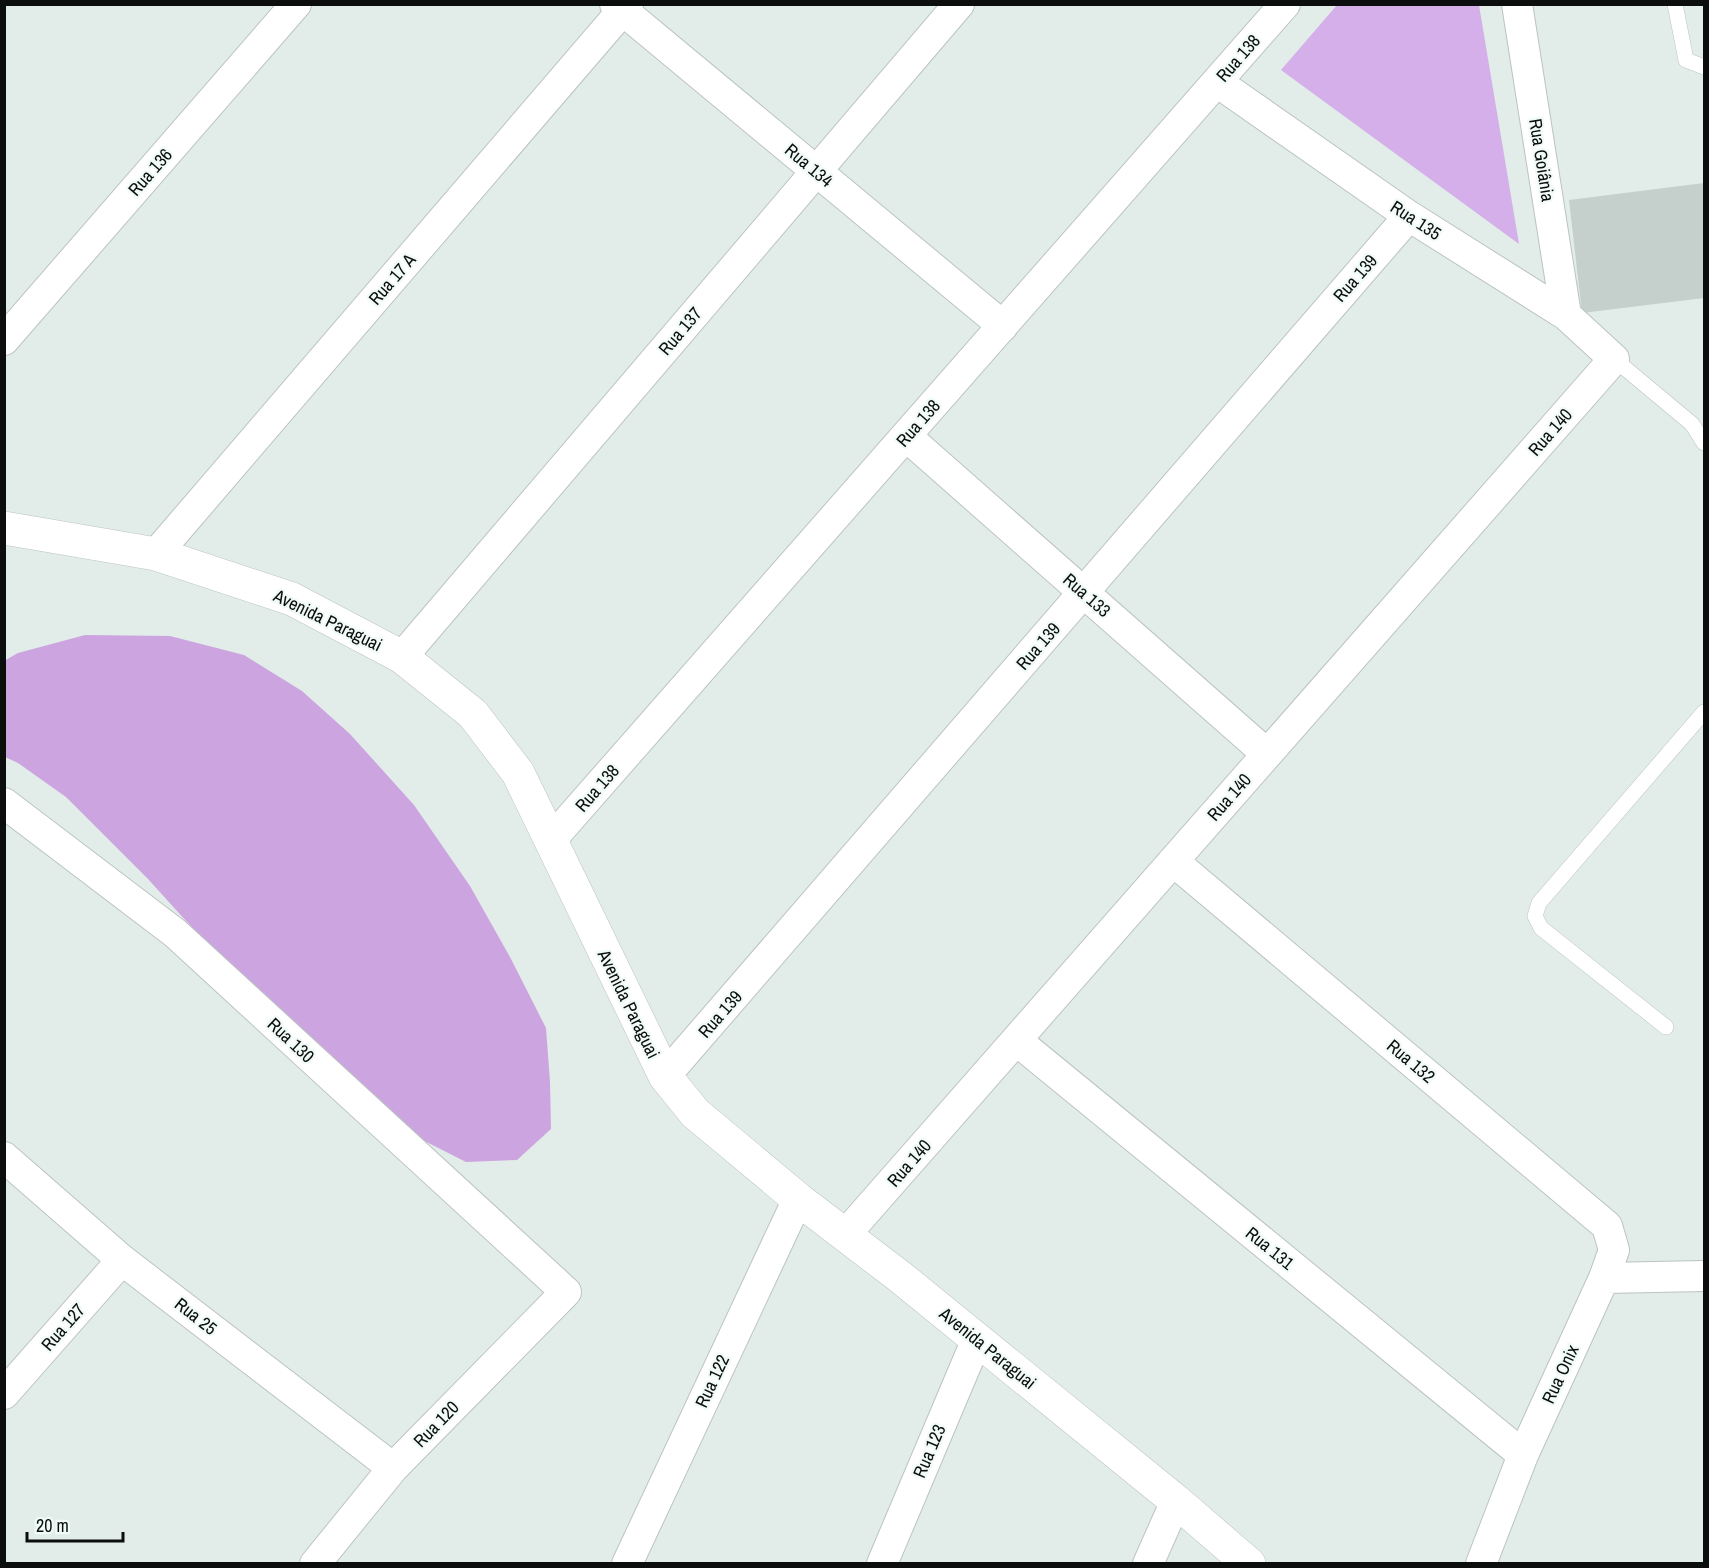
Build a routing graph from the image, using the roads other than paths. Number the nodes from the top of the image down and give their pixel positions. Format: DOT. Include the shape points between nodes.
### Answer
graph roads {
  1 [pos="296,4"];
  2 [pos="959,4"];
  3 [pos="1285,4"];
  4 [pos="1517,4"];
  5 [pos="1675,4"];
  6 [pos="622,7"];
  7 [pos="1704,67"];
  8 [pos="1217,82"];
  9 [pos="816,171"];
  10 [pos="1409,216"];
  11 [pos="1566,315"];
  12 [pos="1003,326"];
  13 [pos="4,340"];
  14 [pos="1614,359"];
  15 [pos="906,436"];
  16 [pos="1704,443"];
  17 [pos="4,528"];
  18 [pos="156,554"];
  19 [pos="1084,593"];
  20 [pos="402,657"];
  21 [pos="1704,712"];
  22 [pos="1267,754"];
  23 [pos="4,803"];
  24 [pos="550,841"];
  25 [pos="1173,861"];
  26 [pos="1666,1027"];
  27 [pos="1016,1040"];
  28 [pos="666,1076"];
  29 [pos="4,1157"];
  30 [pos="798,1199"];
  31 [pos="845,1235"];
  32 [pos="123,1260"];
  33 [pos="1704,1276"];
  34 [pos="1604,1278"];
  35 [pos="566,1292"];
  36 [pos="977,1340"];
  37 [pos="4,1394"];
  38 [pos="1523,1455"];
  39 [pos="393,1468"];
  40 [pos="1176,1501"];
  41 [pos="315,1563"];
  42 [pos="627,1563"];
  43 [pos="882,1563"];
  44 [pos="1148,1563"];
  45 [pos="1249,1563"];
  46 [pos="1481,1563"];
  1 -- 13 [label="street, Rua 136"];
  2 -- 9 [label="street, Rua 137"];
  3 -- 8 [label="street, Rua 138"];
  4 -- 11 [label="street, Rua Goiânia"];
  5 -- 7 [label="lane" via="1686,60"];
  6 -- 9 [label="street, Rua 134"];
  6 -- 18 [label="street, Rua 17 A"];
  8 -- 10 [label="street, Rua 135"];
  8 -- 12 [label="street, Rua 138"];
  9 -- 12 [label="street, Rua 134"];
  9 -- 20 [label="street, Rua 137"];
  10 -- 11 [label="street, Rua 135"];
  10 -- 19 [label="street, Rua 139"];
  11 -- 14 [label="street, Rua 135"];
  12 -- 15 [label="street, Rua 138"];
  14 -- 16 [label="lane" via="1692,424"];
  14 -- 22 [label="street, Rua 140"];
  15 -- 19 [label="street, Rua 133"];
  15 -- 24 [label="street, Rua 138"];
  17 -- 18 [label="street, Avenida Paraguai"];
  18 -- 20 [label="street, Avenida Paraguai" via="292,598"];
  19 -- 22 [label="street, Rua 133"];
  19 -- 28 [label="street, Rua 139"];
  20 -- 24 [label="street, Avenida Paraguai" via="473,714 518,773"];
  21 -- 26 [label="lane" via="1539,903 1535,916 1541,928"];
  22 -- 25 [label="street, Rua 140"];
  23 -- 35 [label="street, Rua 130" via="175,933"];
  24 -- 28 [label="street, Avenida Paraguai"];
  25 -- 27 [label="street, Rua 140"];
  25 -- 34 [label="street, Rua 132" via="1607,1226 1614,1250"];
  27 -- 31 [label="street, Rua 140"];
  27 -- 38 [label="street, Rua 131"];
  28 -- 30 [label="street, Avenida Paraguai" via="695,1113"];
  29 -- 32 [label="street, Rua 25"];
  30 -- 31 [label="street, Avenida Paraguai"];
  30 -- 42 [label="street, Rua 122"];
  31 -- 36 [label="street, Avenida Paraguai"];
  32 -- 37 [label="street, Rua 127"];
  32 -- 39 [label="street, Rua 25"];
  33 -- 34 [label="street"];
  34 -- 38 [label="street, Rua Onix"];
  35 -- 39 [label="street, Rua 120"];
  36 -- 40 [label="street, Avenida Paraguai"];
  36 -- 43 [label="street, Rua 123"];
  38 -- 46 [label="street, Rua Onix"];
  39 -- 41 [label="street, Rua 120"];
  40 -- 44 [label="street"];
  40 -- 45 [label="street, Avenida Paraguai"];
}
